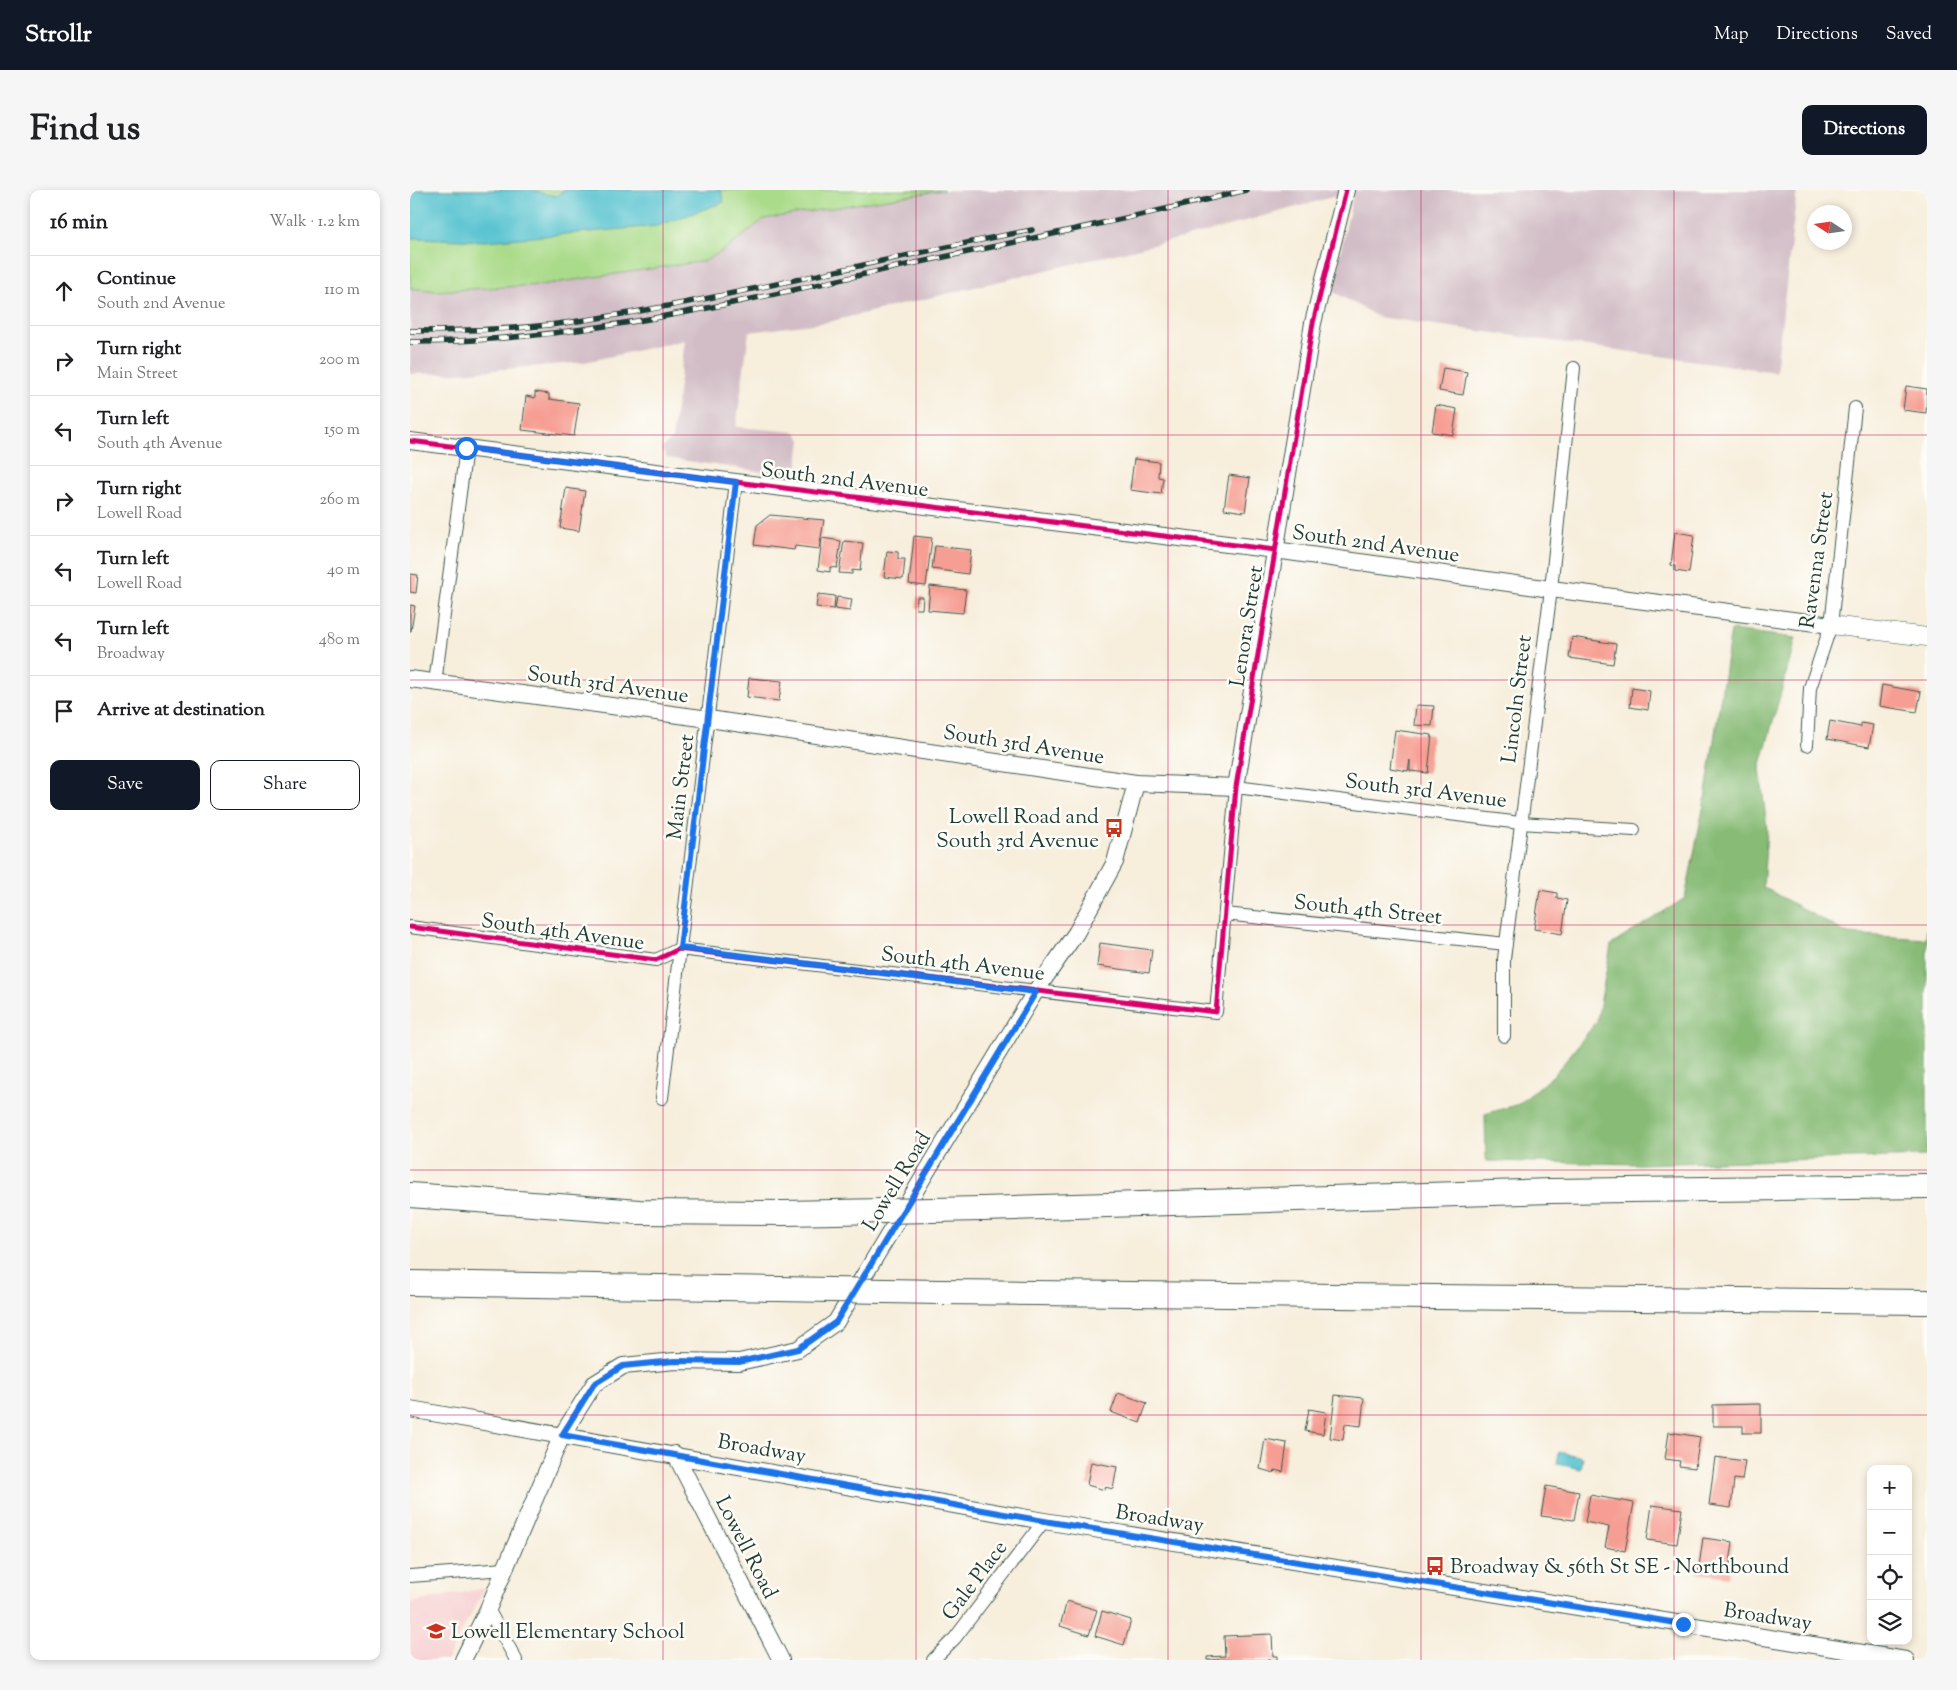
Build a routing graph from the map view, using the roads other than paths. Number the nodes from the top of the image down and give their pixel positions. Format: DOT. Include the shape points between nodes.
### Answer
graph roads {
  1 [pos="1346,190"];
  2 [pos="1574,368"];
  3 [pos="1855,408"];
  4 [pos="410,441"];
  5 [pos="466,448"];
  6 [pos="736,482"];
  7 [pos="1275,550"];
  8 [pos="1550,589"];
  9 [pos="1830,625"];
  10 [pos="1927,637"];
  11 [pos="410,680"];
  12 [pos="435,683"];
  13 [pos="709,719"];
  14 [pos="1807,745"];
  15 [pos="1136,783"];
  16 [pos="1236,787"];
  17 [pos="1520,823"];
  18 [pos="1634,830"];
  19 [pos="1225,914"];
  20 [pos="410,927"];
  21 [pos="1506,944"];
  22 [pos="680,948"];
  23 [pos="1036,992"];
  24 [pos="1216,1012"];
  25 [pos="1504,1036"];
  26 [pos="662,1098"];
  27 [pos="1927,1186"];
  28 [pos="410,1195"];
  29 [pos="410,1283"];
  30 [pos="1927,1302"];
  31 [pos="410,1409"];
  32 [pos="562,1435"];
  33 [pos="675,1454"];
  34 [pos="1044,1521"];
  35 [pos="505,1569"];
  36 [pos="410,1576"];
  37 [pos="488,1609"];
  38 [pos="463,1660"];
  39 [pos="516,1660"];
  40 [pos="781,1660"];
  41 [pos="933,1660"];
  42 [pos="1906,1660"];
  1 -- 7 [label="street, Lenora Street" via="1313,323"];
  2 -- 8 [label="street, Lincoln Street"];
  3 -- 9 [label="street, Ravenna Street"];
  4 -- 5 [label="street, South 2nd Avenue"];
  5 -- 6 [label="street, South 2nd Avenue"];
  5 -- 12 [label="street"];
  6 -- 7 [label="street, South 2nd Avenue"];
  6 -- 13 [label="street, Main Street"];
  7 -- 8 [label="street, South 2nd Avenue"];
  7 -- 16 [label="street, Lenora Street"];
  8 -- 9 [label="street, South 2nd Avenue"];
  8 -- 17 [label="street, Lincoln Street"];
  9 -- 10 [label="main road"];
  9 -- 14 [label="street, Ravenna Street" via="1810,688"];
  11 -- 12 [label="street, South 3rd Avenue"];
  12 -- 13 [label="street, South 3rd Avenue"];
  13 -- 15 [label="street, South 3rd Avenue"];
  13 -- 22 [label="street, Main Street"];
  15 -- 16 [label="street, South 3rd Avenue"];
  15 -- 23 [label="street, Lowell Road" via="1115,862 1076,933"];
  16 -- 17 [label="street, South 3rd Avenue"];
  16 -- 19 [label="street, Lenora Street"];
  17 -- 18 [label="street, South 3rd Avenue"];
  17 -- 21 [label="street, Lincoln Street"];
  19 -- 21 [label="street, South 4th Street"];
  19 -- 24 [label="street, Lenora Street"];
  20 -- 22 [label="street, South 4th Avenue" via="656,960"];
  21 -- 25 [label="street, Lincoln Street"];
  22 -- 23 [label="street, South 4th Avenue"];
  22 -- 26 [label="street, Main Street"];
  23 -- 24 [label="street, South 4th Avenue"];
  23 -- 32 [label="street, Lowell Road" via="836,1322 798,1349 739,1362 674,1361 623,1366 594,1384"];
  27 -- 28 [label="highway, bridge" via="1552,1191 982,1210 784,1213 639,1212"];
  29 -- 30 [label="highway, bridge"];
  31 -- 32 [label="street, Broadway"];
  32 -- 33 [label="street, Broadway"];
  32 -- 35 [label="street, Lowell Road"];
  33 -- 34 [label="street, Broadway"];
  33 -- 40 [label="street, Lowell Road"];
  34 -- 41 [label="street, Gale Place" via="956,1638"];
  34 -- 42 [label="street, Broadway"];
  35 -- 36 [label="street"];
  35 -- 37 [label="street, Lowell Road"];
  37 -- 38 [label="street, Lowell Road"];
  37 -- 39 [label="street"];
}
